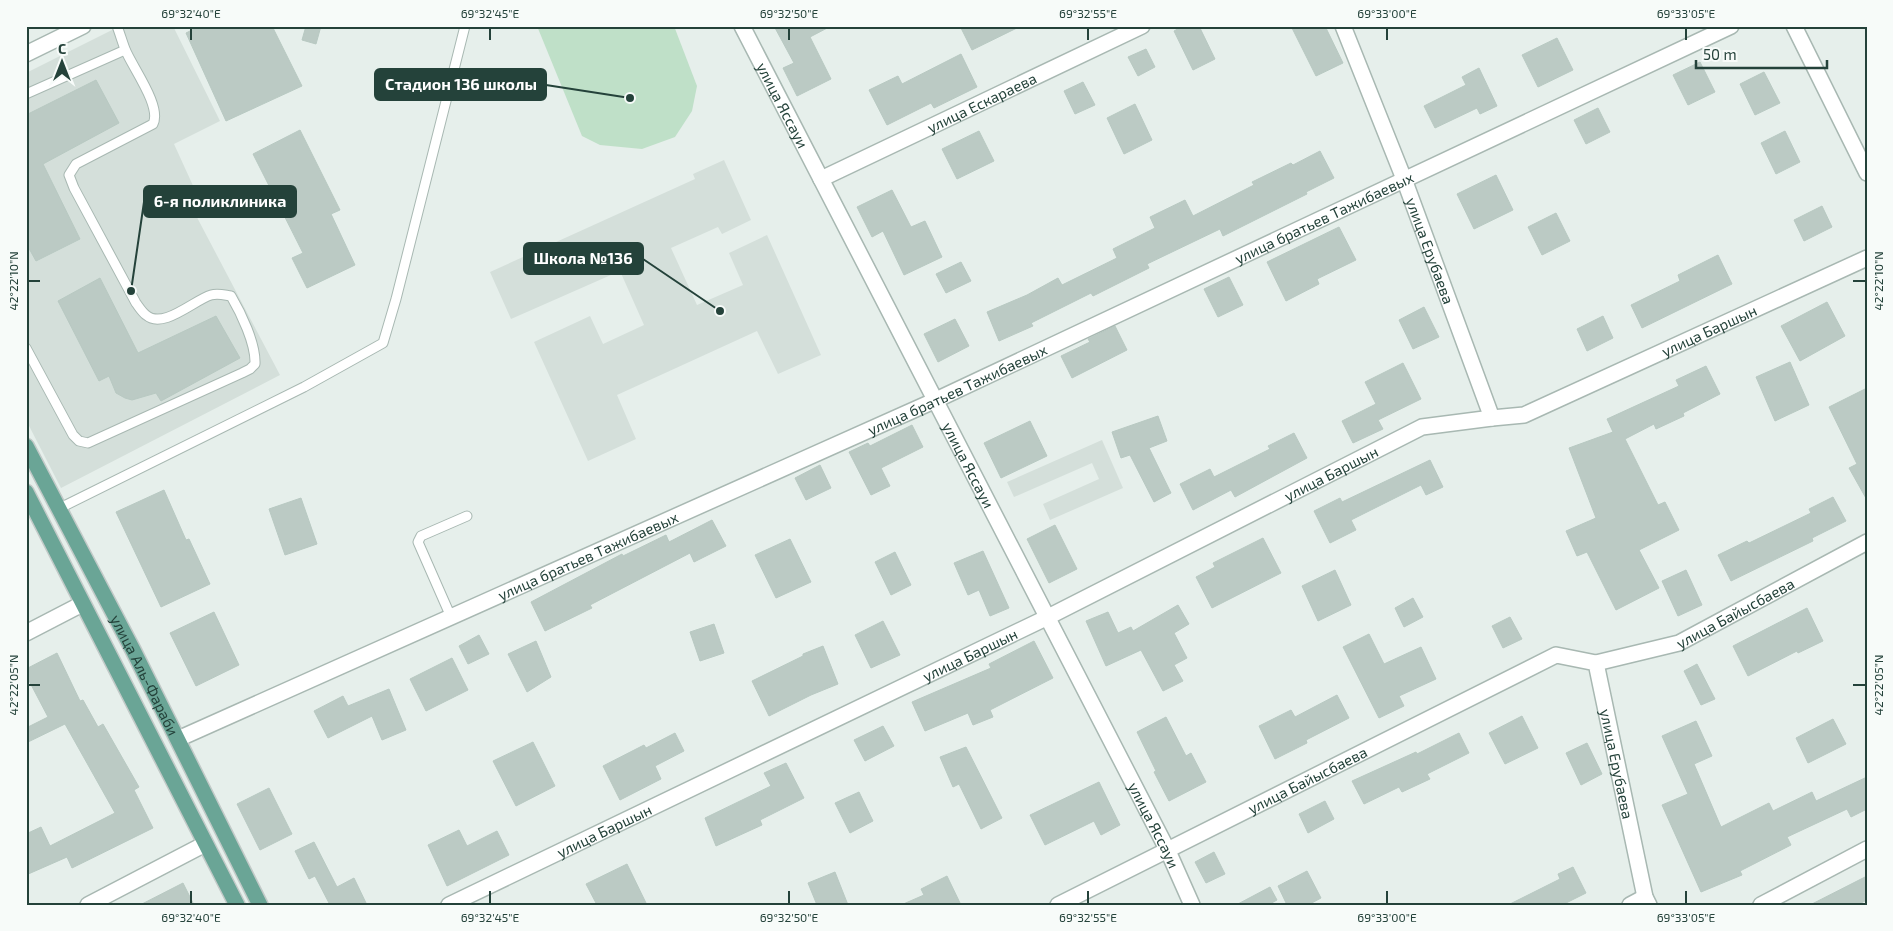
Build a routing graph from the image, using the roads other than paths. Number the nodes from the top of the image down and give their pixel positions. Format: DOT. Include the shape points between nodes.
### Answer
graph roads {
  1 [pos="83,26"];
  2 [pos="117,26"];
  3 [pos="465,26"];
  4 [pos="742,26"];
  5 [pos="1142,26"];
  6 [pos="1343,26"];
  7 [pos="1730,26"];
  8 [pos="1794,26"];
  9 [pos="125,50"];
  10 [pos="26,54"];
  11 [pos="26,94"];
  12 [pos="1862,154"];
  13 [pos="1867,173"];
  14 [pos="822,179"];
  15 [pos="1404,179"];
  16 [pos="1867,258"];
  17 [pos="26,348"];
  18 [pos="936,400"];
  19 [pos="1492,418"];
  20 [pos="26,446"];
  21 [pos="26,492"];
  22 [pos="58,509"];
  23 [pos="467,516"];
  24 [pos="1867,542"];
  25 [pos="82,604"];
  26 [pos="451,617"];
  27 [pos="1048,617"];
  28 [pos="26,633"];
  29 [pos="1596,663"];
  30 [pos="178,739"];
  31 [pos="205,844"];
  32 [pos="1867,849"];
  33 [pos="1168,851"];
  34 [pos="1647,901"];
  35 [pos="88,905"];
  36 [pos="237,905"];
  37 [pos="260,905"];
  38 [pos="449,905"];
  39 [pos="1058,905"];
  40 [pos="1192,905"];
  41 [pos="1630,905"];
  42 [pos="1761,905"];
  1 -- 10 [label="street"];
  2 -- 9 [label="lane"];
  3 -- 22 [label="lane" via="383,343 304,387"];
  4 -- 14 [label="street, улица Яссауи"];
  5 -- 14 [label="street, улица Ескараева"];
  6 -- 15 [label="street, улица Ерубаева"];
  7 -- 15 [label="street, улица братьев Тажибаевых"];
  8 -- 12 [label="street"];
  9 -- 11 [label="lane"];
  9 -- 17 [label="lane" via="153,105 155,119 153,124 76,164 69,175 74,188 136,303 147,317 160,319 170,316 211,295 230,296 256,353 255,364 242,373 88,443 73,435"];
  12 -- 13 [label="street"];
  14 -- 18 [label="street, улица Яссауи"];
  15 -- 18 [label="street, улица братьев Тажибаевых"];
  15 -- 19 [label="street, улица Ерубаева"];
  16 -- 19 [label="street, улица Баршын" via="1524,415"];
  18 -- 26 [label="street, улица братьев Тажибаевых"];
  18 -- 27 [label="street, улица Яссауи"];
  19 -- 27 [label="street, улица Баршын" via="1422,427"];
  20 -- 22 [label="main road, улица Аль-Фараби"];
  21 -- 25 [label="main road, улица Аль-Фараби"];
  22 -- 30 [label="main road, улица Аль-Фараби"];
  23 -- 26 [label="lane" via="421,536 418,542"];
  24 -- 29 [label="street, улица Байысбаева" via="1679,643"];
  25 -- 28 [label="street"];
  25 -- 31 [label="main road, улица Аль-Фараби"];
  26 -- 30 [label="street, улица братьев Тажибаевых"];
  27 -- 33 [label="street, улица Яссауи"];
  27 -- 38 [label="street, улица Баршын"];
  29 -- 33 [label="street, улица Байысбаева" via="1556,654"];
  29 -- 34 [label="street, улица Ерубаева"];
  30 -- 37 [label="main road, улица Аль-Фараби"];
  31 -- 35 [label="street"];
  31 -- 36 [label="main road, улица Аль-Фараби"];
  32 -- 42 [label="street"];
  33 -- 39 [label="street, улица Байысбаева"];
  33 -- 40 [label="street, улица Яссауи"];
  34 -- 41 [label="street"];
}
